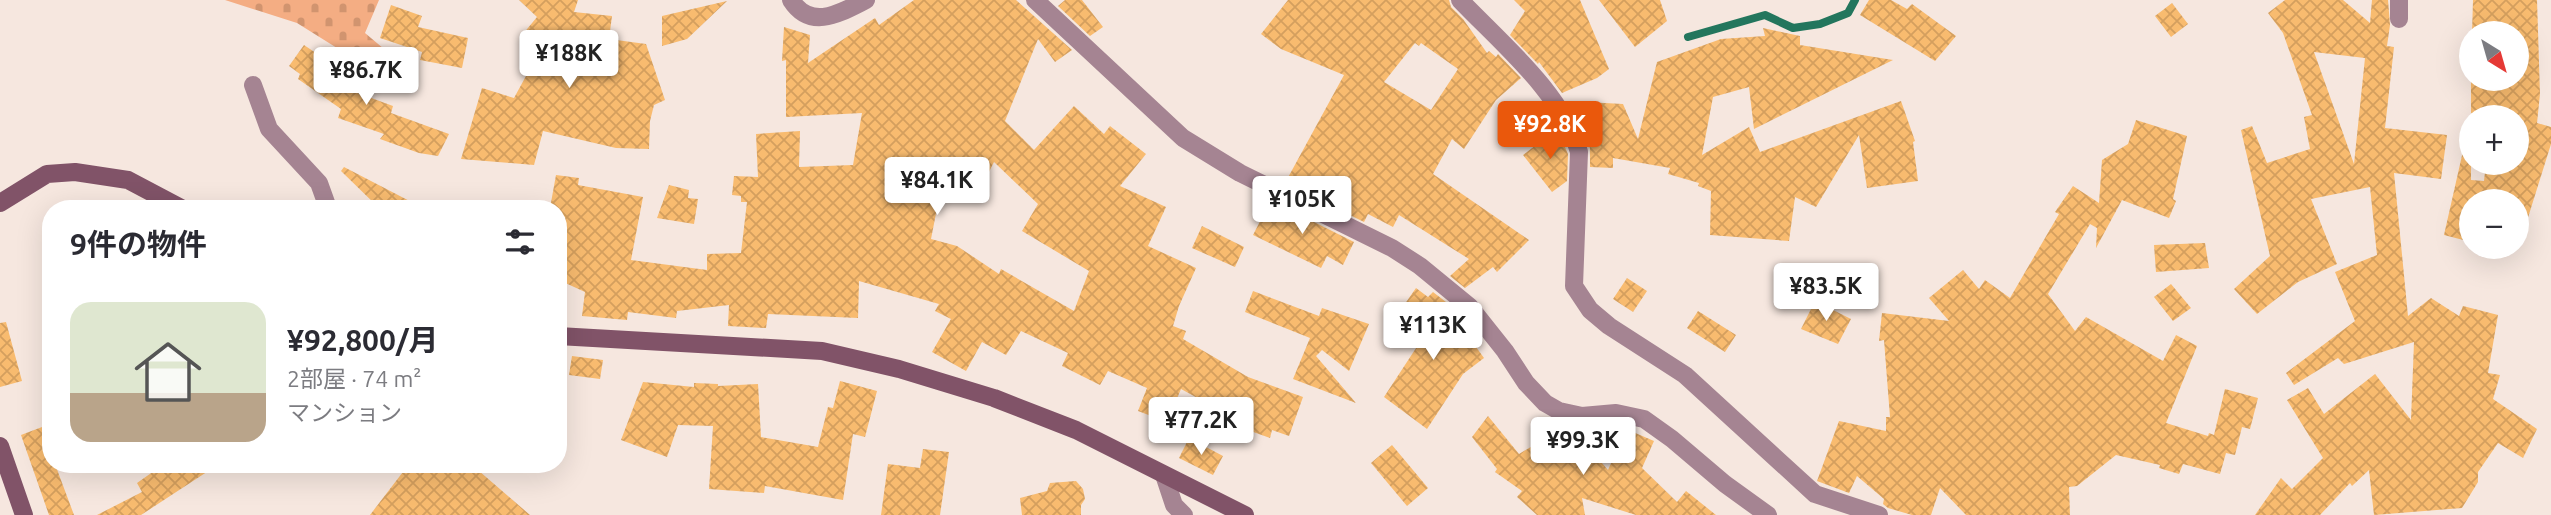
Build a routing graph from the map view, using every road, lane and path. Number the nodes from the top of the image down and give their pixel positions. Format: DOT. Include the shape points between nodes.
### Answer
graph roads {
  1 [pos="791,0"];
  2 [pos="866,0"];
  3 [pos="1035,0"];
  4 [pos="1460,0"];
  5 [pos="2399,0"];
  6 [pos="2399,19"];
  7 [pos="253,85"];
  8 [pos="166,200"];
  9 [pos="325,200"];
  10 [pos="0,203"];
  11 [pos="567,337"];
  12 [pos="0,446"];
  13 [pos="1164,475"];
  14 [pos="24,515"];
  15 [pos="1184,515"];
  16 [pos="1245,515"];
  17 [pos="1768,515"];
  18 [pos="1878,515"];
  1 -- 2 [label="street" via="811,18 840,13"];
  3 -- 17 [label="street" via="1183,138 1240,173 1420,266 1470,307 1545,403 1582,416 1616,413 1644,419"];
  4 -- 18 [label="street" via="1532,76 1574,133 1579,152 1574,286 1590,310 1685,375 1815,494"];
  5 -- 6 [label="street"];
  7 -- 9 [label="street" via="270,129 319,183"];
  8 -- 10 [label="street" via="128,180 75,172 47,174"];
  11 -- 13 [label="street" via="822,351 994,398 1076,429"];
  12 -- 14 [label="street"];
  13 -- 15 [label="street" via="1174,505"];
  13 -- 16 [label="street"];
}
